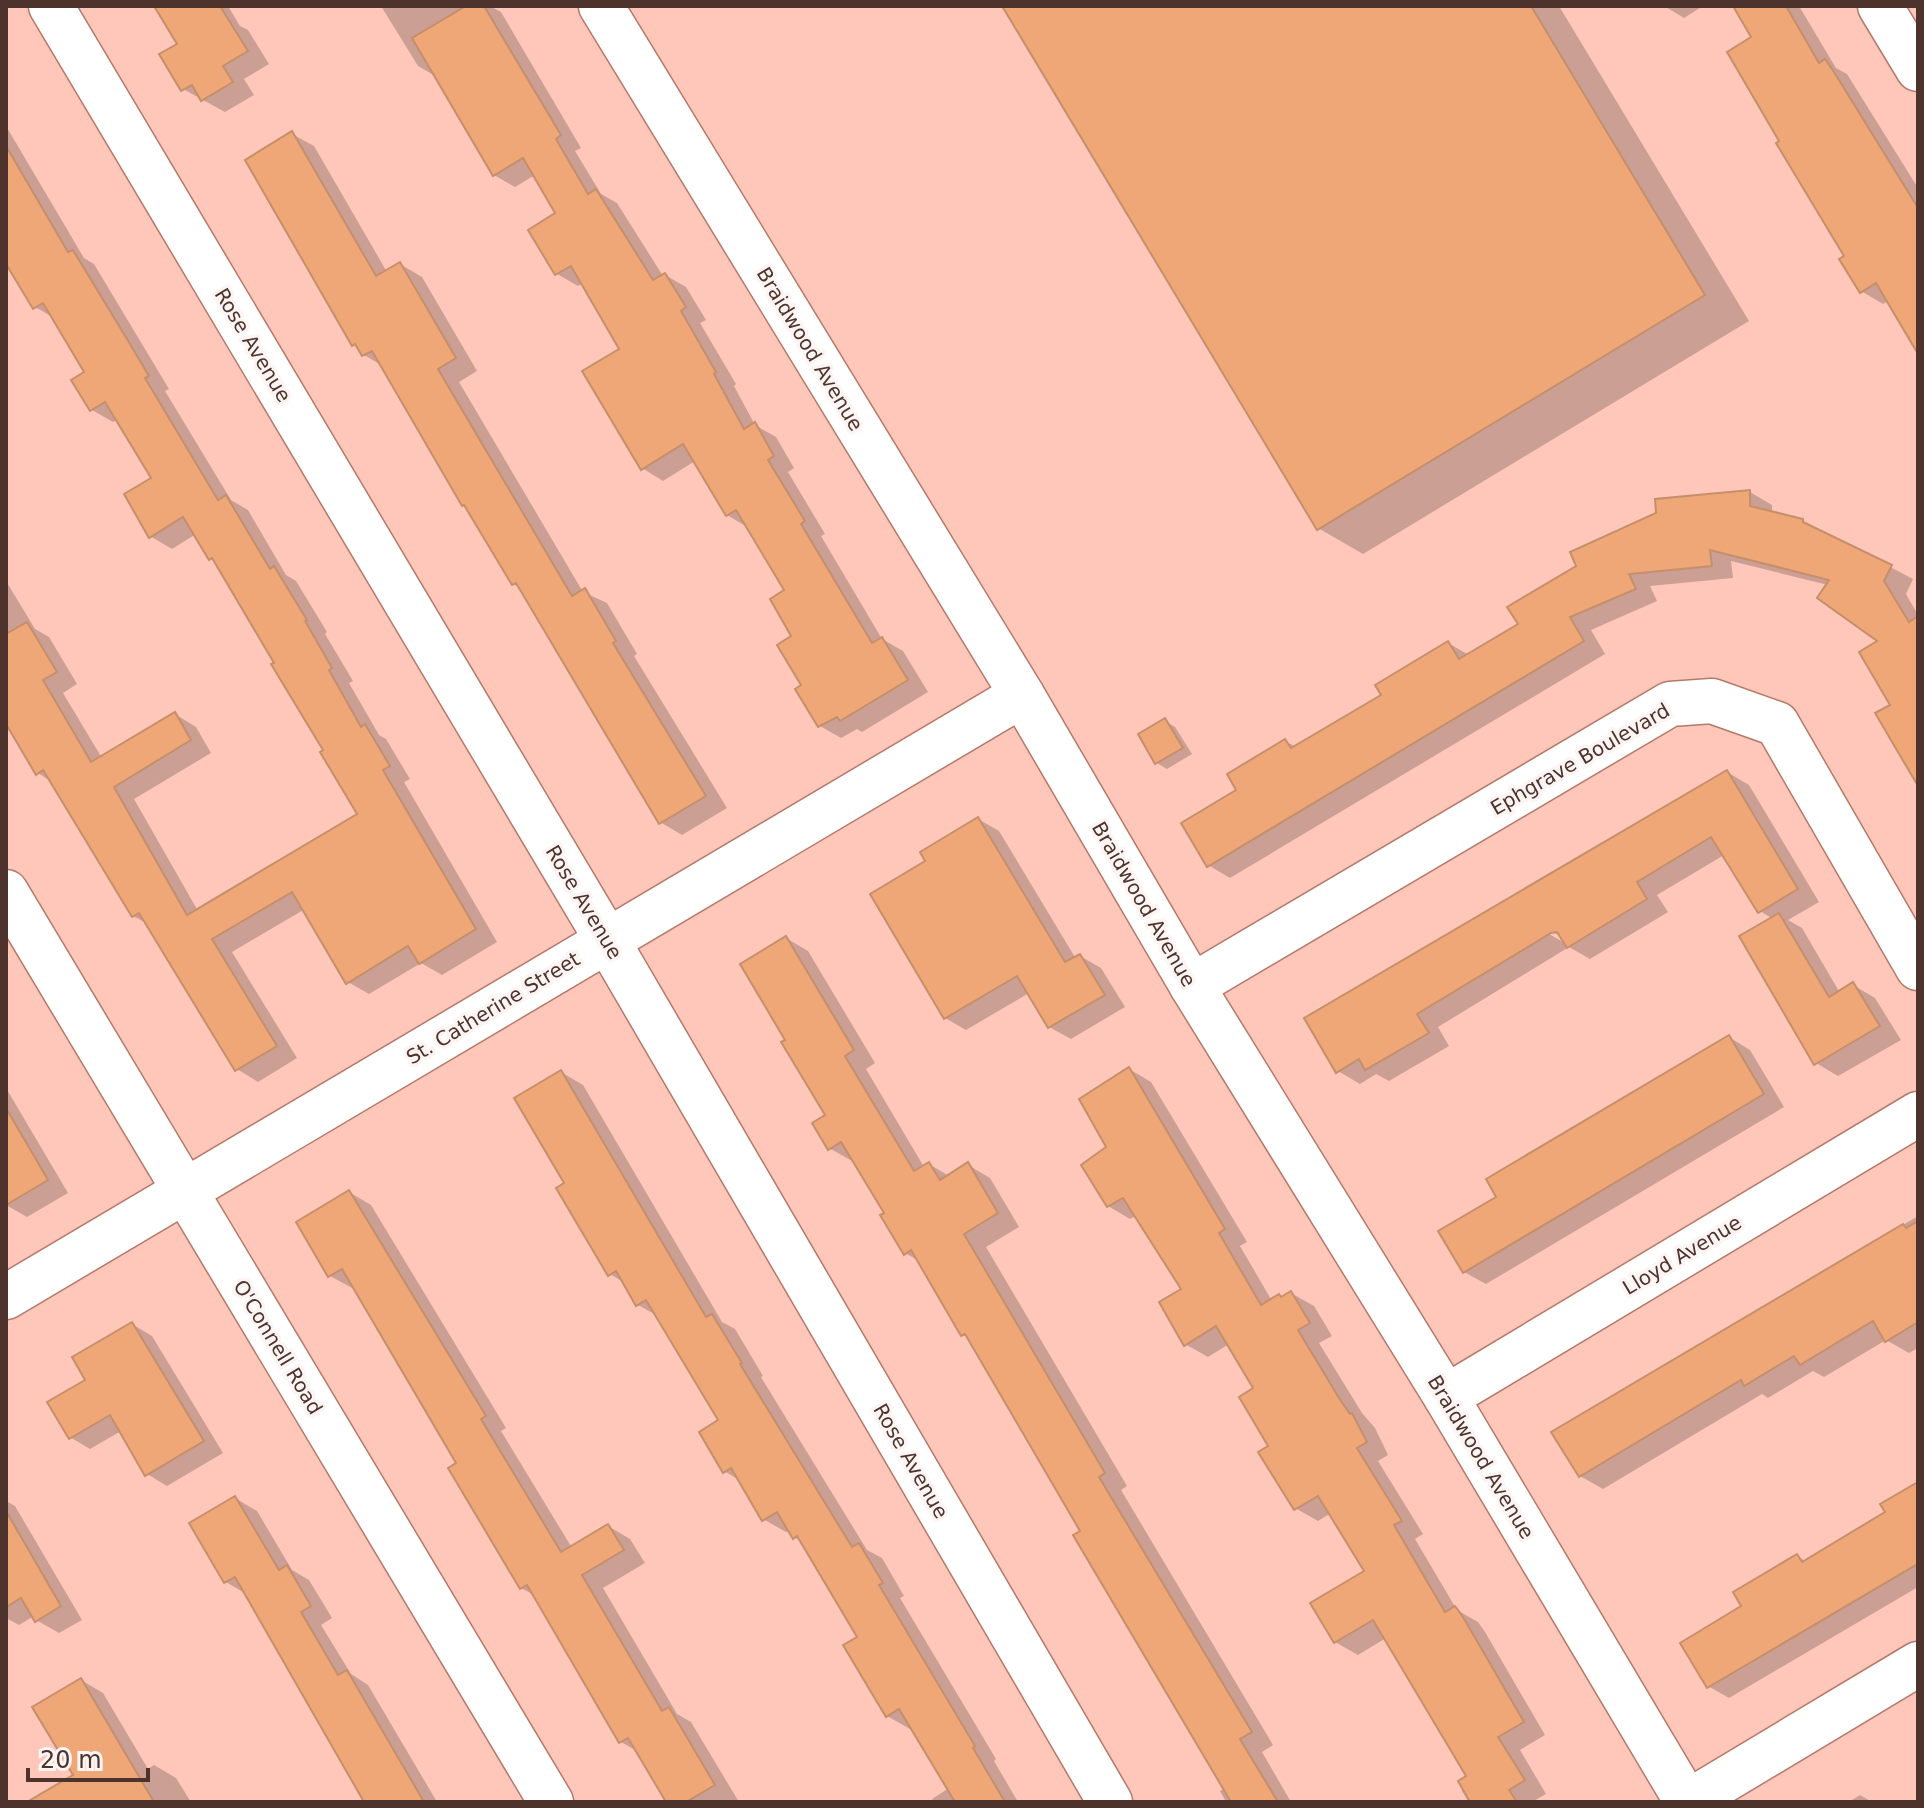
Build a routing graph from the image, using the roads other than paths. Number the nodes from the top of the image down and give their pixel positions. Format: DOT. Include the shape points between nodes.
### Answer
graph roads {
  1 [pos="51,6"];
  2 [pos="601,6"];
  3 [pos="1880,6"];
  4 [pos="1918,69"];
  5 [pos="1022,695"];
  6 [pos="6,892"];
  7 [pos="607,940"];
  8 [pos="1918,968"];
  9 [pos="1192,986"];
  10 [pos="1918,1114"];
  11 [pos="186,1193"];
  12 [pos="6,1297"];
  13 [pos="1446,1397"];
  14 [pos="1918,1664"];
  15 [pos="551,1802"];
  16 [pos="1110,1802"];
  17 [pos="1688,1802"];
  1 -- 7 [label="street, Rose Avenue"];
  2 -- 5 [label="street, Braidwood Avenue"];
  3 -- 4 [label="street"];
  5 -- 7 [label="street, St. Catherine Street"];
  5 -- 9 [label="street, Braidwood Avenue"];
  6 -- 11 [label="street, O'Connell Road"];
  7 -- 11 [label="street, St. Catherine Street"];
  7 -- 16 [label="street, Rose Avenue"];
  8 -- 9 [label="street, Ephgrave Boulevard" via="1777,724 1712,701 1670,704"];
  9 -- 13 [label="street, Braidwood Avenue"];
  10 -- 13 [label="street, Lloyd Avenue"];
  11 -- 12 [label="street, St. Catherine Street"];
  11 -- 15 [label="street, O'Connell Road"];
  13 -- 17 [label="street, Braidwood Avenue"];
  14 -- 17 [label="street"];
}
